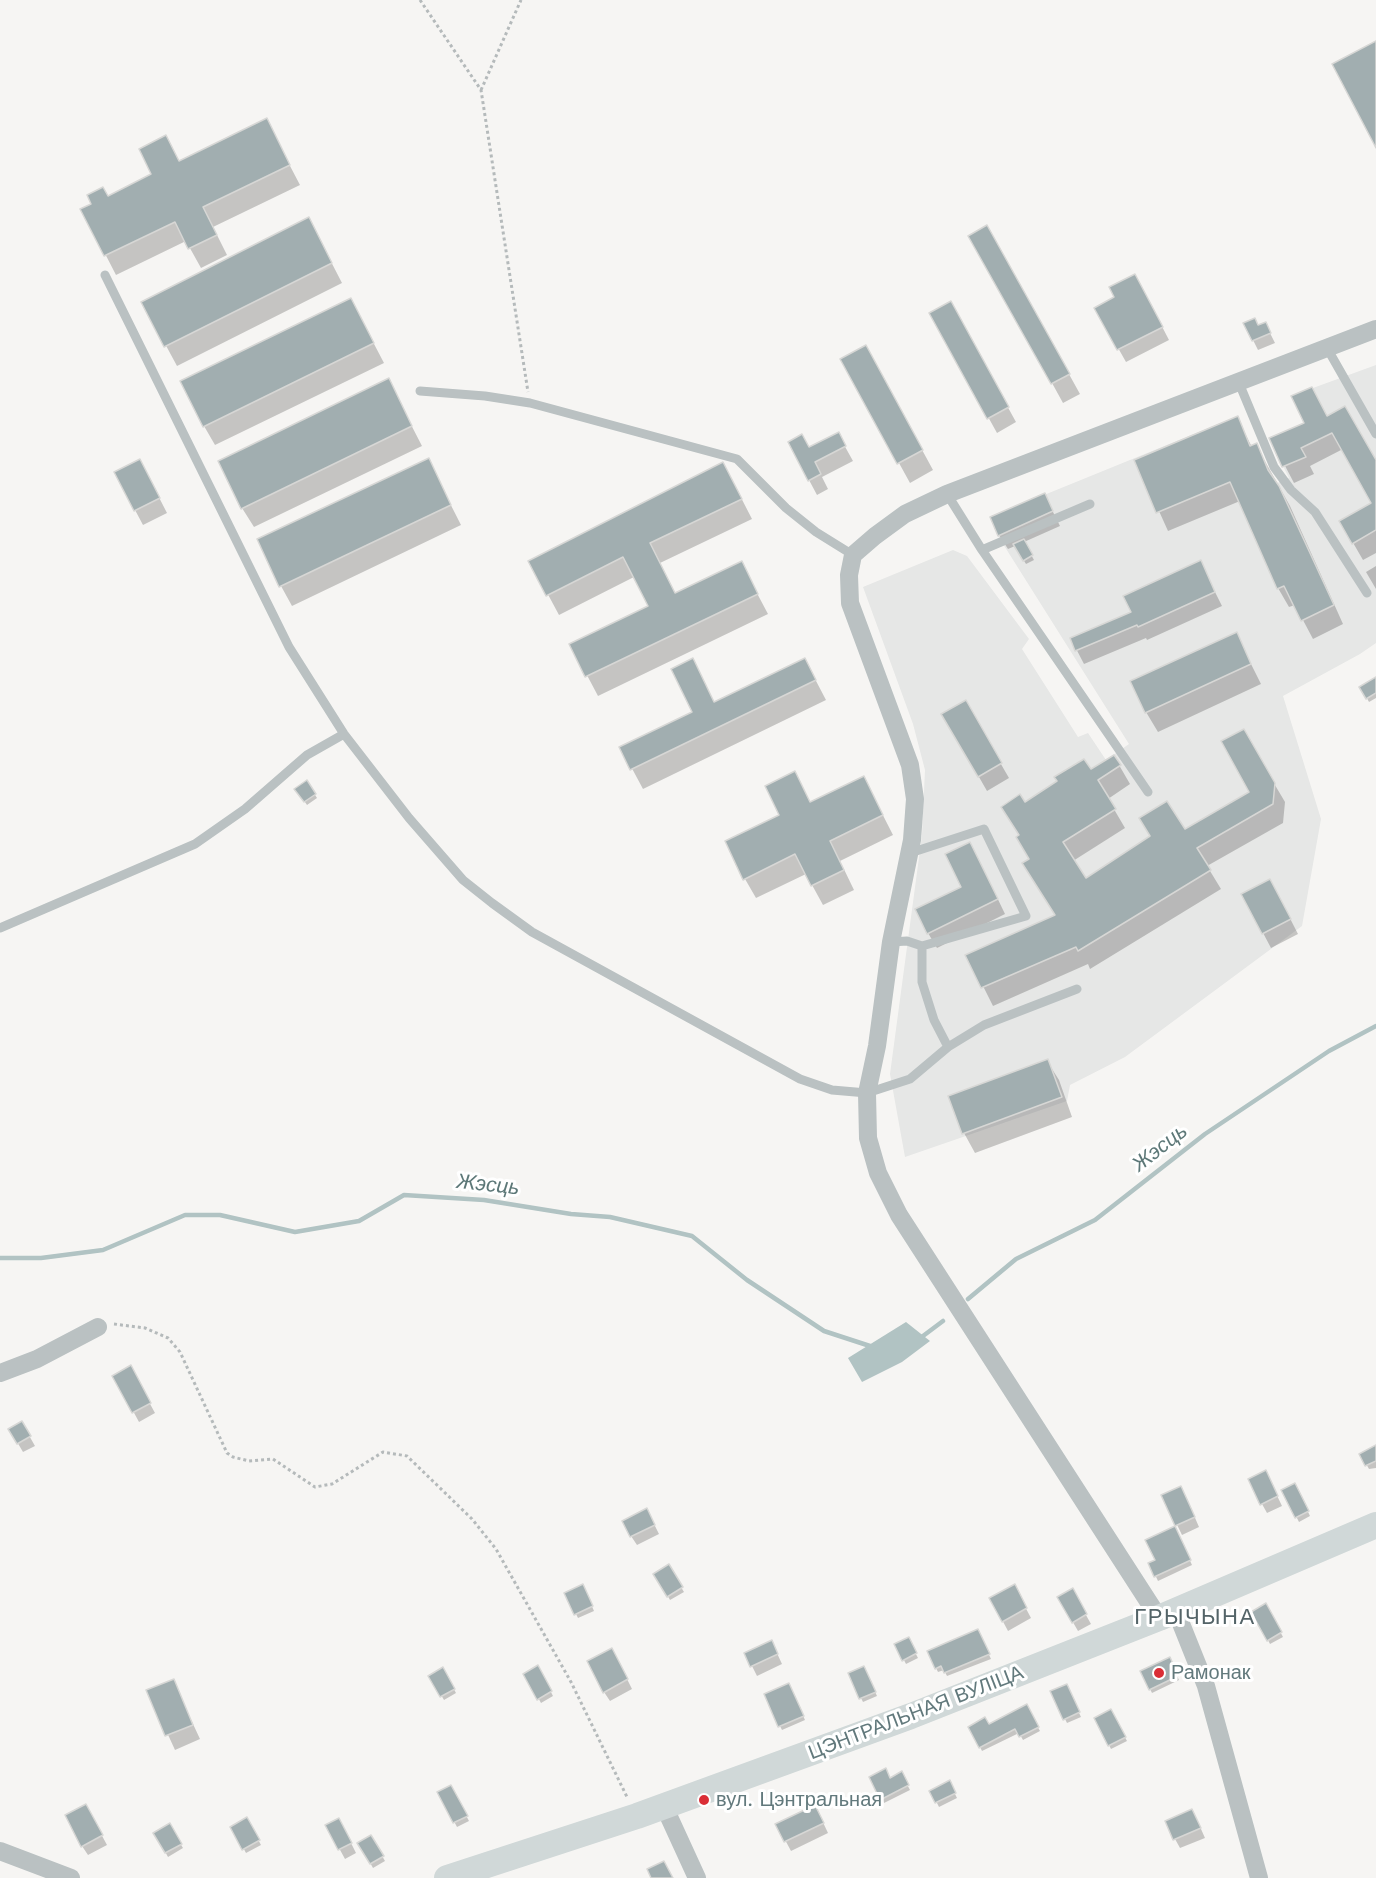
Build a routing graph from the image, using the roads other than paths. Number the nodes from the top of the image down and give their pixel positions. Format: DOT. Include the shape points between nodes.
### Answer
graph roads {
  1 [pos="105,275"];
  2 [pos="1376,329"];
  3 [pos="1327,348"];
  4 [pos="1239,383"];
  5 [pos="420,391"];
  6 [pos="1376,434"];
  7 [pos="947,494"];
  8 [pos="1090,504"];
  9 [pos="982,550"];
  10 [pos="853,555"];
  11 [pos="1366,593"];
  12 [pos="344,734"];
  13 [pos="1148,792"];
  14 [pos="909,853"];
  15 [pos="0,928"];
  16 [pos="891,942"];
  17 [pos="922,946"];
  18 [pos="1077,989"];
  19 [pos="948,1047"];
  20 [pos="867,1094"];
  21 [pos="98,1327"];
  22 [pos="0,1373"];
  23 [pos="1376,1525"];
  24 [pos="1167,1614"];
  25 [pos="664,1806"];
  26 [pos="0,1851"];
  27 [pos="70,1878"];
  28 [pos="447,1878"];
  29 [pos="697,1878"];
  30 [pos="1259,1878"];
  1 -- 12 [label="lane" via="290,647"];
  2 -- 3 [label="street"];
  3 -- 4 [label="street"];
  3 -- 6 [label="lane"];
  4 -- 7 [label="street"];
  4 -- 11 [label="lane" via="1274,467 1315,512"];
  5 -- 10 [label="lane" via="530,403 737,459 786,508"];
  7 -- 9 [label="lane"];
  7 -- 10 [label="street" via="905,514"];
  8 -- 9 [label="lane"];
  9 -- 13 [label="lane"];
  10 -- 14 [label="street" via="850,603 910,765 915,799"];
  12 -- 15 [label="lane" via="307,755 245,809 195,844"];
  12 -- 20 [label="lane" via="409,819 463,880 532,932 800,1079 832,1090"];
  14 -- 16 [label="street"];
  14 -- 17 [label="lane" via="984,829 1026,916"];
  16 -- 17 [label="lane" via="907,941"];
  16 -- 20 [label="street"];
  17 -- 19 [label="lane" via="922,982"];
  18 -- 19 [label="lane" via="984,1025"];
  19 -- 20 [label="lane" via="910,1079"];
  20 -- 24 [label="street" via="868,1138 878,1173 899,1215"];
  21 -- 22 [label="street" via="37,1359"];
  23 -- 24 [label="street, ЦЭНТРАЛЬНАЯ ВУЛІЦА"];
  24 -- 25 [label="street, ЦЭНТРАЛЬНАЯ ВУЛІЦА" via="922,1712"];
  24 -- 30 [label="street" via="1206,1686"];
  25 -- 28 [label="street, ЦЭНТРАЛЬНАЯ ВУЛІЦА"];
  25 -- 29 [label="street"];
  26 -- 27 [label="street"];
}
